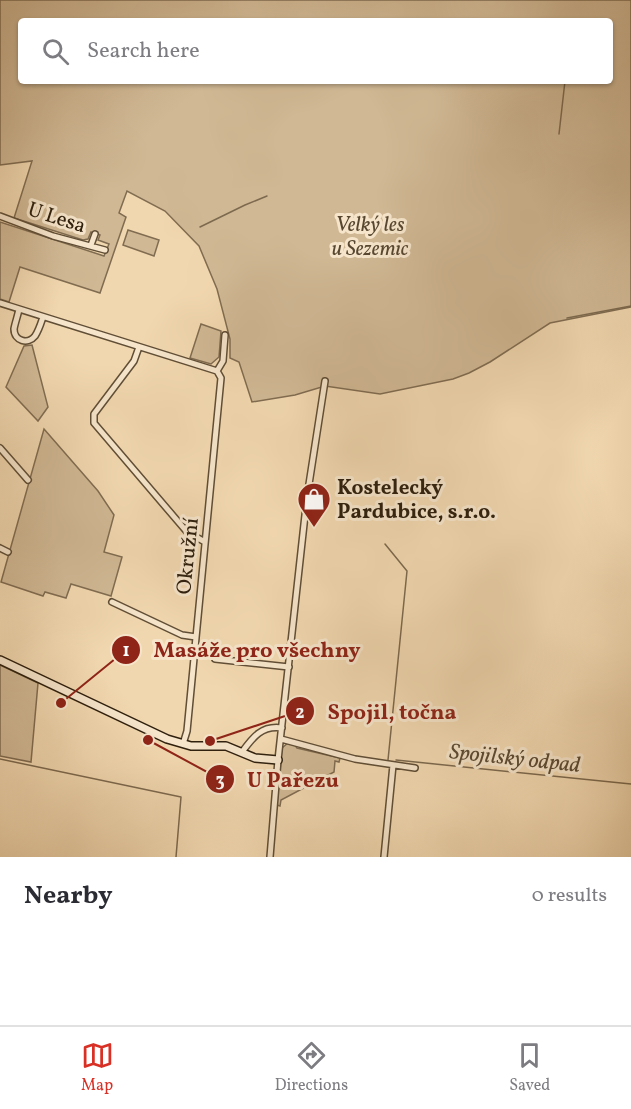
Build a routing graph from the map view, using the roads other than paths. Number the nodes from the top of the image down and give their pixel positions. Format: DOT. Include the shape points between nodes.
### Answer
graph roads {
  1 [pos="0,216"];
  2 [pos="95,234"];
  3 [pos="91,245"];
  4 [pos="105,250"];
  5 [pos="0,303"];
  6 [pos="19,309"];
  7 [pos="43,316"];
  8 [pos="225,335"];
  9 [pos="139,347"];
  10 [pos="217,371"];
  11 [pos="325,381"];
  12 [pos="0,448"];
  13 [pos="28,480"];
  14 [pos="205,542"];
  15 [pos="0,548"];
  16 [pos="8,552"];
  17 [pos="112,602"];
  18 [pos="196,637"];
  19 [pos="215,659"];
  20 [pos="0,660"];
  21 [pos="289,667"];
  22 [pos="282,728"];
  23 [pos="281,739"];
  24 [pos="183,744"];
  25 [pos="242,752"];
  26 [pos="278,760"];
  27 [pos="393,765"];
  28 [pos="415,768"];
  29 [pos="270,857"];
  30 [pos="384,857"];
  1 -- 3 [label="street, U Lesa" via="71,242"];
  2 -- 3 [label="street"];
  3 -- 4 [label="street, U Lesa"];
  5 -- 6 [label="street"];
  6 -- 7 [label="street"];
  6 -- 7 [label="street" via="14,332 22,341 33,338"];
  7 -- 9 [label="street"];
  8 -- 10 [label="street, Okružní" via="223,361"];
  9 -- 10 [label="street"];
  9 -- 14 [label="street" via="134,361 94,414 94,423 187,532"];
  10 -- 14 [label="street, Okružní" via="221,378"];
  11 -- 21 [label="street" via="307,497"];
  12 -- 13 [label="street"];
  14 -- 18 [label="street, Okružní"];
  15 -- 16 [label="street"];
  17 -- 18 [label="street" via="182,635"];
  18 -- 24 [label="street, Okružní"];
  19 -- 21 [label="street"];
  20 -- 24 [label="street"];
  21 -- 22 [label="street"];
  22 -- 23 [label="street"];
  22 -- 25 [label="street" via="263,729"];
  23 -- 26 [label="street"];
  23 -- 27 [label="street"];
  24 -- 25 [label="street" via="221,745"];
  25 -- 26 [label="street" via="255,758"];
  26 -- 29 [label="street"];
  27 -- 28 [label="street"];
  27 -- 30 [label="street"];
}
